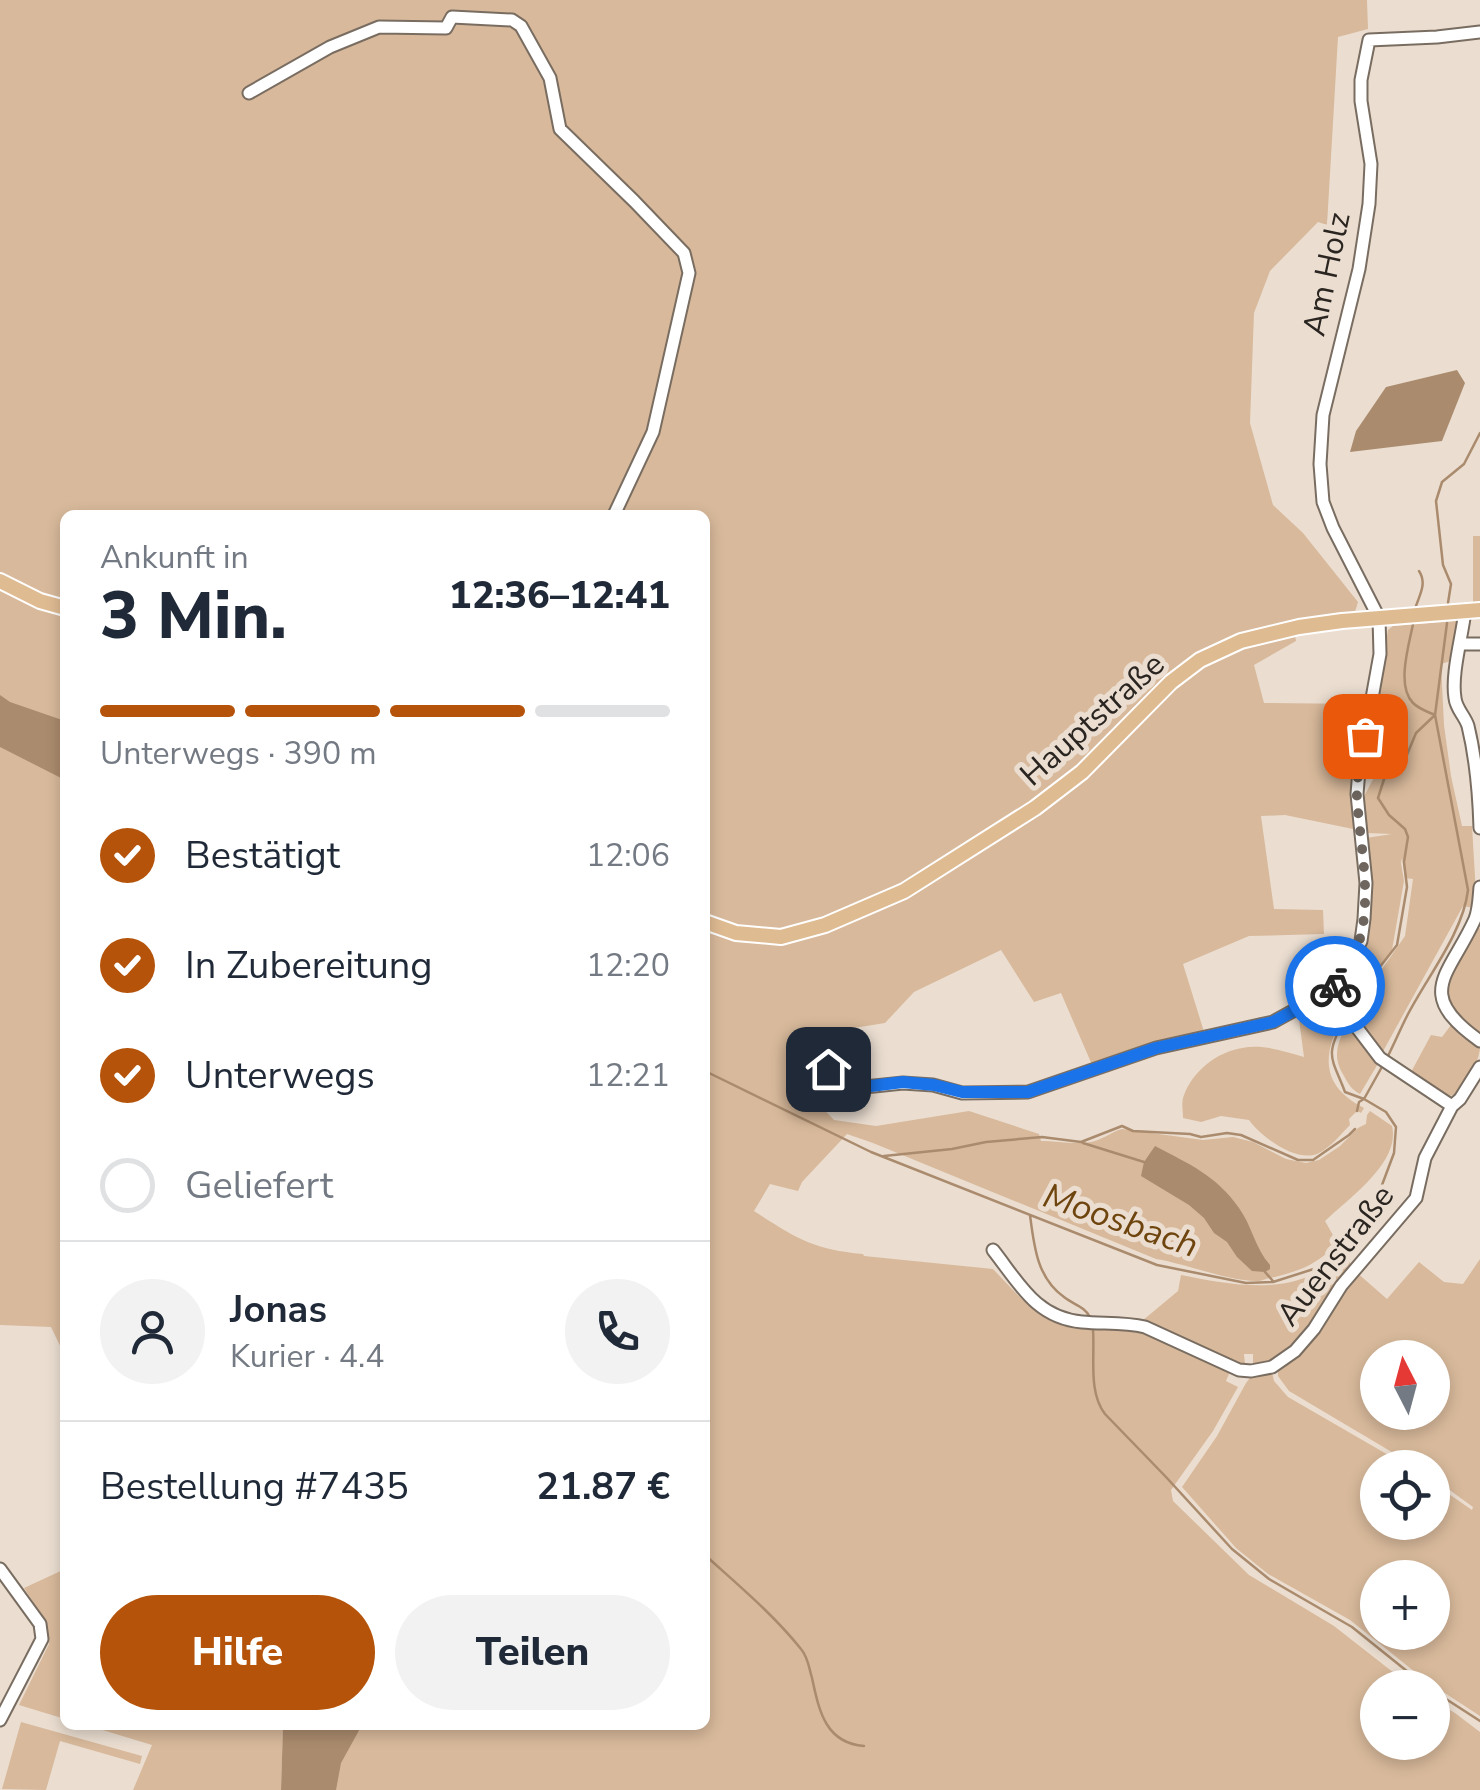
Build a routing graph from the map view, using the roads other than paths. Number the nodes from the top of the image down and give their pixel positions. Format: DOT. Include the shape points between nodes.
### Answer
graph roads {
  1 [pos="1480,32"];
  2 [pos="249,93"];
  3 [pos="616,510"];
  4 [pos="0,581"];
  5 [pos="60,607"];
  6 [pos="1472,610"];
  7 [pos="1379,618"];
  8 [pos="1461,644"];
  9 [pos="1480,644"];
  10 [pos="1480,828"];
  11 [pos="1480,886"];
  12 [pos="710,924"];
  13 [pos="1330,991"];
  14 [pos="817,1040"];
  15 [pos="1480,1041"];
  16 [pos="1480,1067"];
  17 [pos="1452,1106"];
  18 [pos="992,1250"];
  19 [pos="0,1569"];
  20 [pos="0,1720"];
  1 -- 7 [label="street, Am Holz" via="1369,40 1361,80 1369,204 1324,415 1320,464 1332,528"];
  2 -- 3 [label="street" via="378,27 446,28 452,17 521,26 550,78 560,130 684,253 689,273 653,432"];
  4 -- 5 [label="main road"];
  6 -- 7 [label="main road, Hauptstraße"];
  6 -- 8 [label="street"];
  7 -- 12 [label="main road, Hauptstraße" via="1274,632 1200,660 1082,772 904,891 781,937"];
  7 -- 13 [label="street" via="1380,654 1357,794 1364,918 1348,970"];
  8 -- 9 [label="street"];
  8 -- 10 [label="street" via="1455,698 1467,720"];
  11 -- 15 [label="street" via="1477,915 1446,968 1442,991 1446,1012"];
  13 -- 14 [label="street" via="1273,1022 1156,1048 1028,1092 962,1092 903,1082 839,1085"];
  13 -- 17 [label="street" via="1385,1061"];
  16 -- 17 [label="street, Auenstraße"];
  17 -- 18 [label="street, Auenstraße" via="1425,1158 1416,1198 1296,1351 1272,1366 1238,1370 1146,1326 1053,1316 1036,1306"];
  19 -- 20 [label="street" via="40,1624 42,1639"];
}
